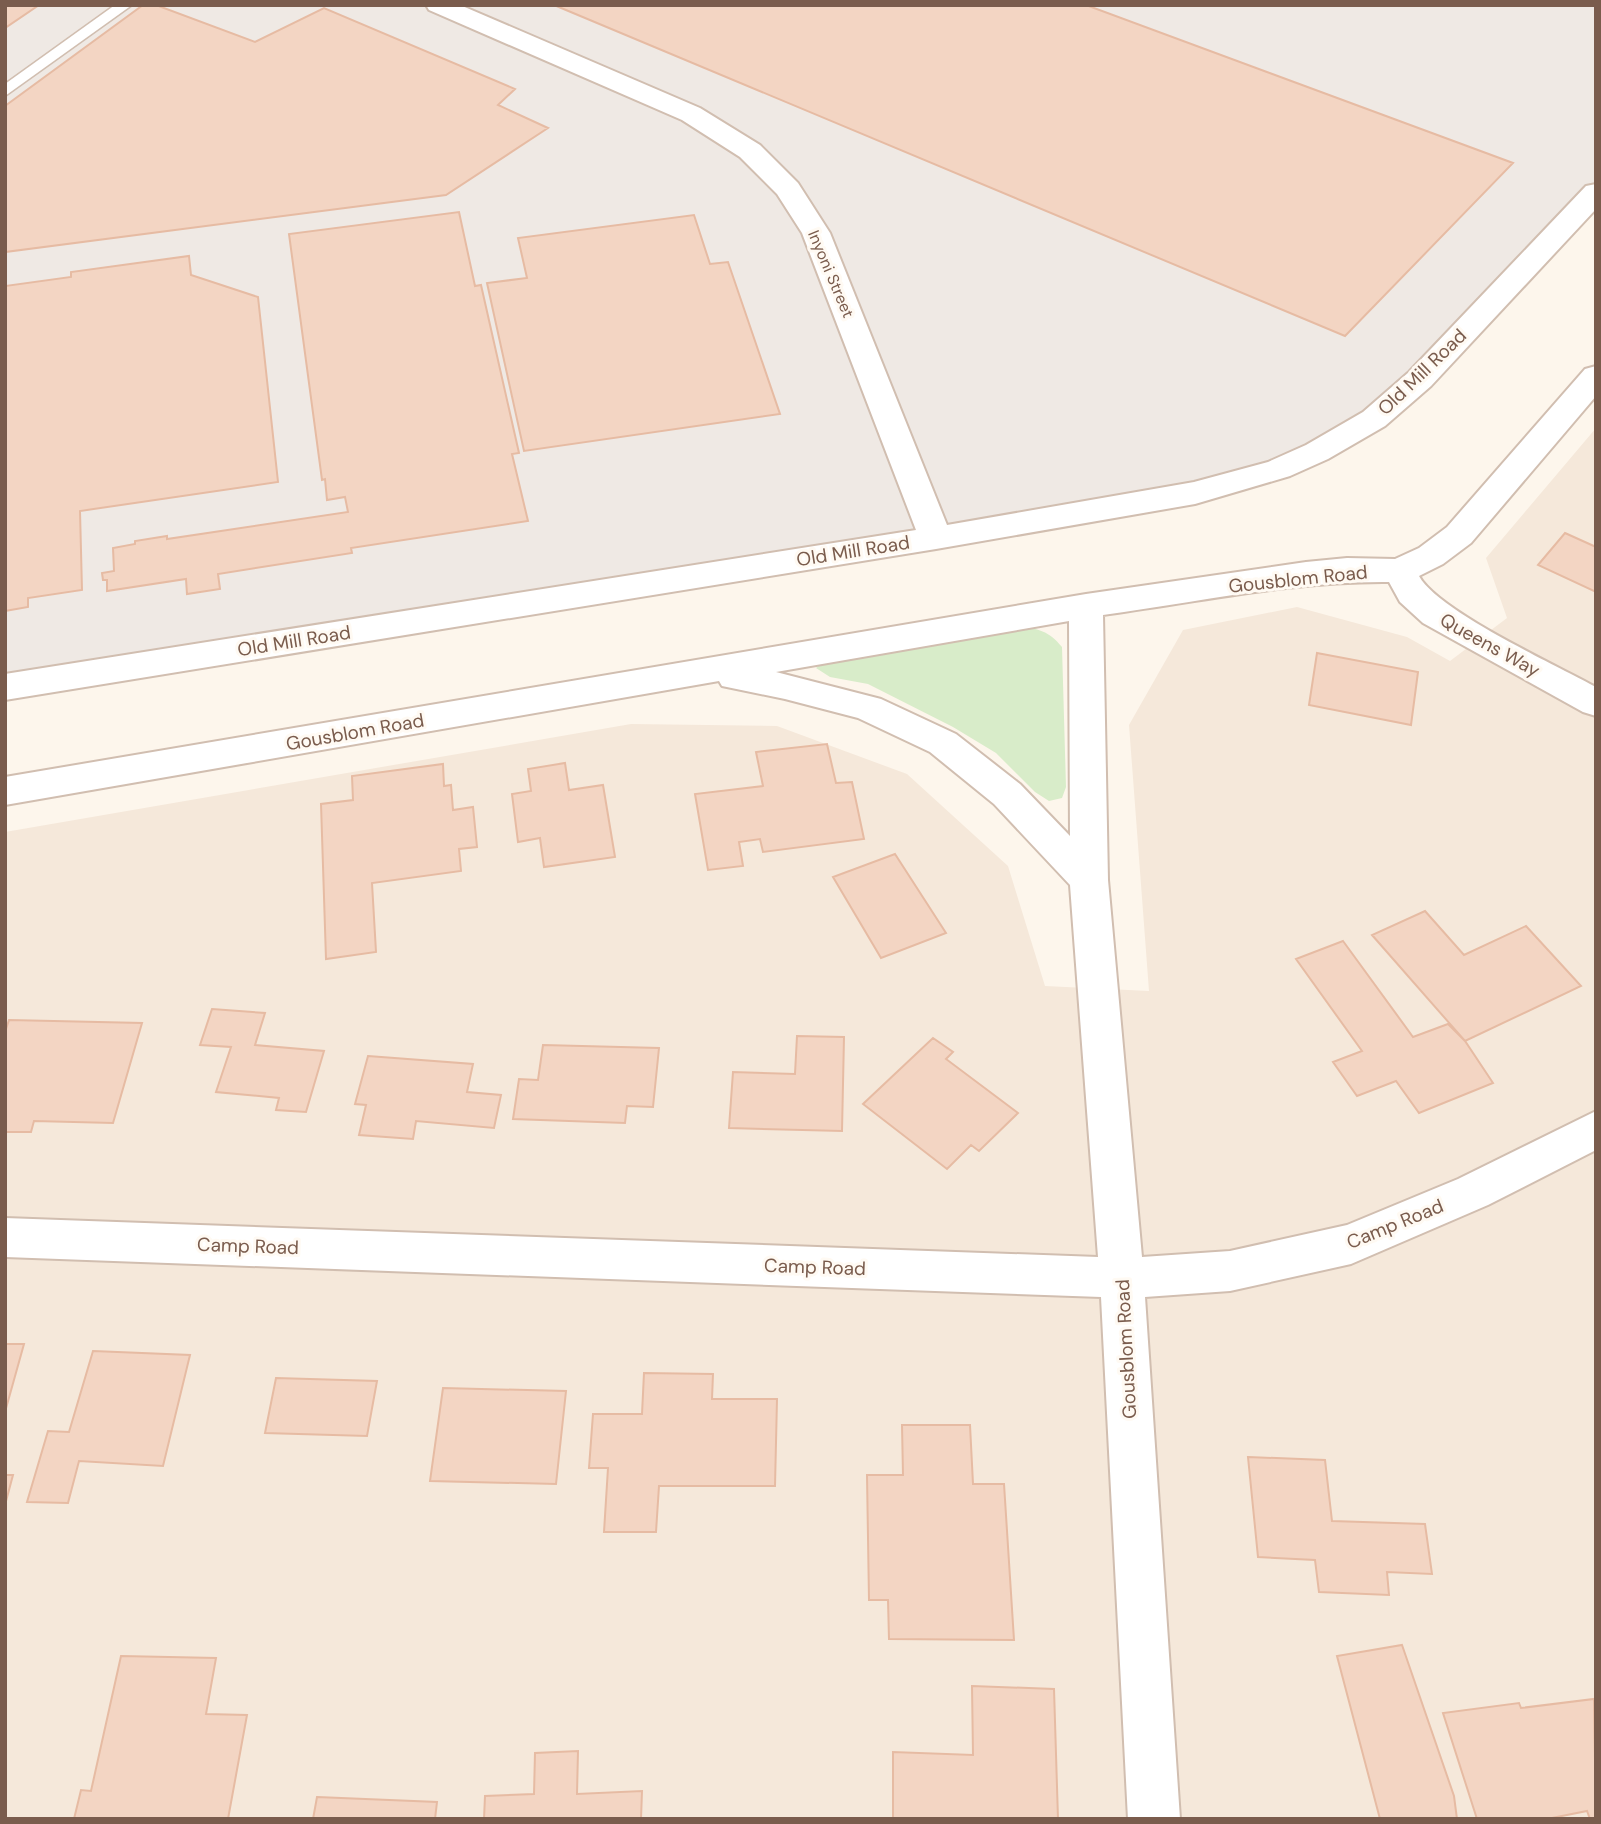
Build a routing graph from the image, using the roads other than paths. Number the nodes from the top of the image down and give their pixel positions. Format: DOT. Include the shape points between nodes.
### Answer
graph roads {
  1 [pos="125,5"];
  2 [pos="438,5"];
  3 [pos="5,91"];
  4 [pos="1596,192"];
  5 [pos="1596,376"];
  6 [pos="936,538"];
  7 [pos="1400,571"];
  8 [pos="1086,606"];
  9 [pos="704,673"];
  10 [pos="5,687"];
  11 [pos="1596,703"];
  12 [pos="5,791"];
  13 [pos="1089,880"];
  14 [pos="1596,1129"];
  15 [pos="5,1237"];
  16 [pos="1122,1278"];
  17 [pos="1154,1819"];
  1 -- 3 [label="lane"];
  2 -- 6 [label="street, Inyoni Street" via="691,114 750,151 788,189 816,233"];
  4 -- 6 [label="street, Old Mill Road" via="1420,379 1374,419 1317,452 1279,469 1195,493"];
  5 -- 7 [label="street, Gousblom Road" via="1459,535"];
  6 -- 10 [label="street, Old Mill Road"];
  7 -- 8 [label="street, Gousblom Road" via="1306,574"];
  7 -- 11 [label="street, Queens Way" via="1412,594 1434,614"];
  8 -- 9 [label="street, Gousblom Road"];
  8 -- 13 [label="street, Gousblom Road"];
  9 -- 12 [label="street, Gousblom Road"];
  9 -- 13 [label="street, Gousblom Road" via="785,686 868,708 943,743 1007,794"];
  13 -- 16 [label="street, Gousblom Road"];
  14 -- 16 [label="street, Camp Road" via="1473,1192 1351,1244 1230,1270"];
  15 -- 16 [label="street, Camp Road"];
  16 -- 17 [label="street, Gousblom Road"];
}
